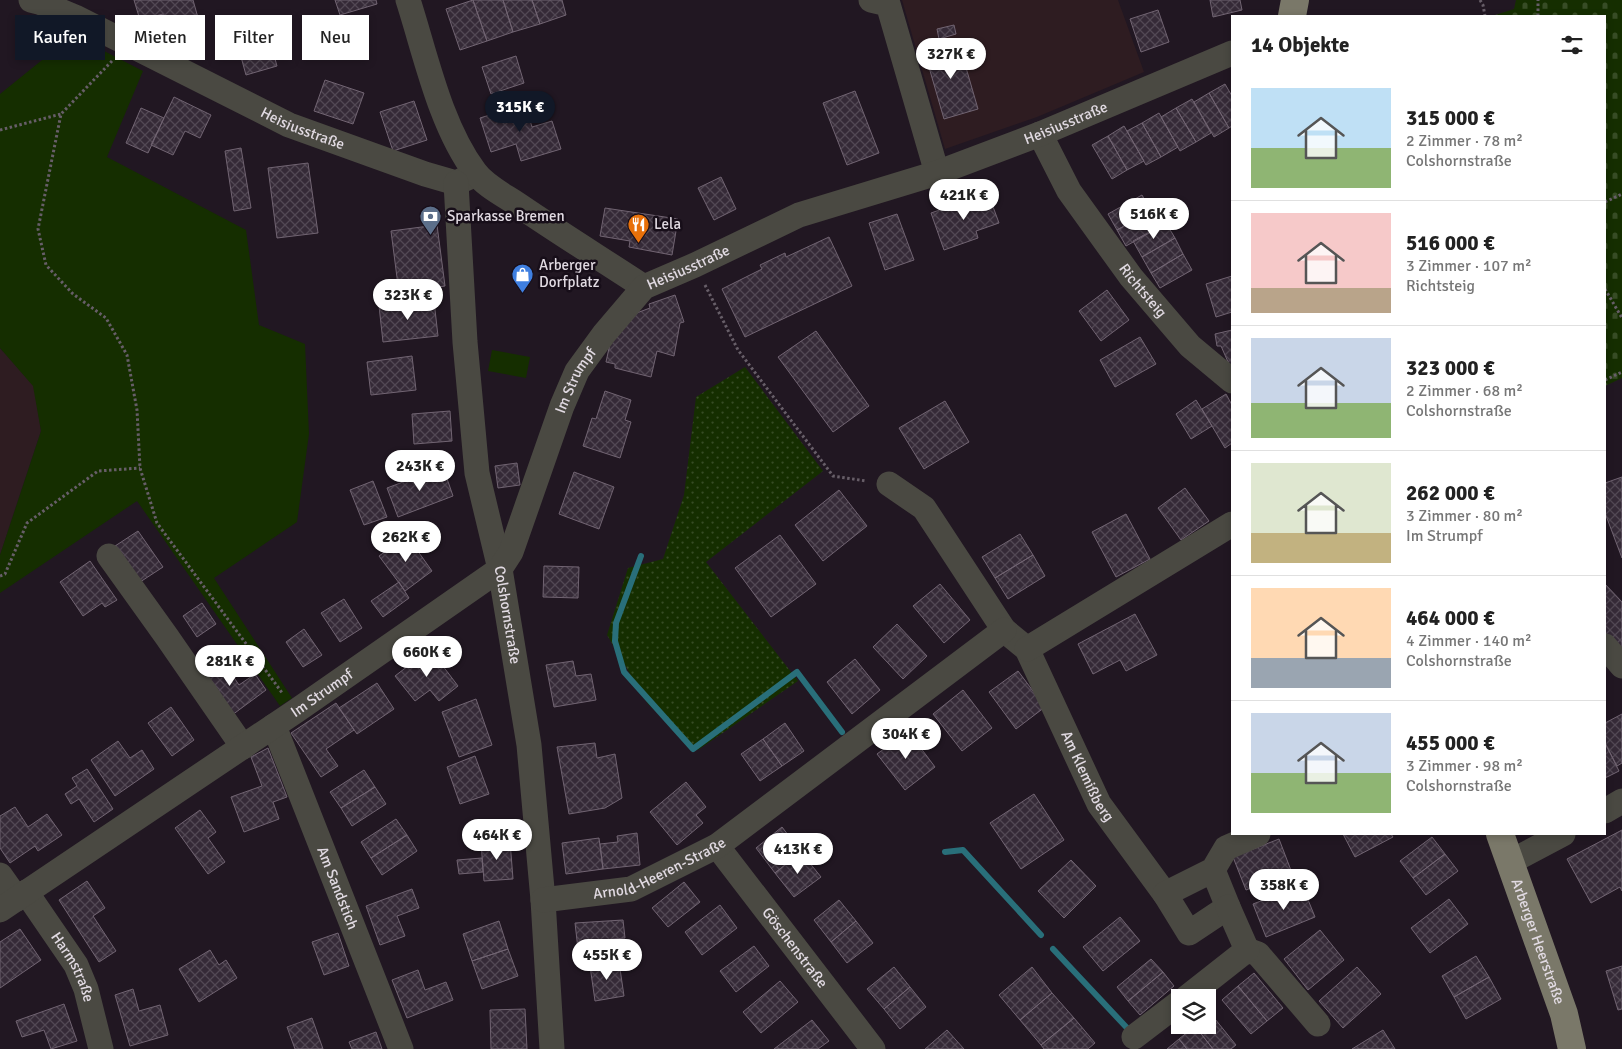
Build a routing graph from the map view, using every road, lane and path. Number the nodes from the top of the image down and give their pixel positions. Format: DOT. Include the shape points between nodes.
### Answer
graph roads {
  1 [pos="408,0"];
  2 [pos="871,0"];
  3 [pos="1295,0"];
  4 [pos="1480,0"];
  5 [pos="1538,0"];
  6 [pos="36,1"];
  7 [pos="1292,15"];
  8 [pos="1485,15"];
  9 [pos="1538,15"];
  10 [pos="115,38"];
  11 [pos="1231,52"];
  12 [pos="115,57"];
  13 [pos="159,60"];
  14 [pos="61,114"];
  15 [pos="0,130"];
  16 [pos="1040,134"];
  17 [pos="937,173"];
  18 [pos="466,179"];
  19 [pos="1622,194"];
  20 [pos="1606,202"];
  21 [pos="695,265"];
  22 [pos="644,287"];
  23 [pos="1606,291"];
  24 [pos="1622,318"];
  25 [pos="1622,372"];
  26 [pos="1231,380"];
  27 [pos="1606,380"];
  28 [pos="140,468"];
  29 [pos="889,484"];
  30 [pos="1231,525"];
  31 [pos="109,556"];
  32 [pos="500,568"];
  33 [pos="0,576"];
  34 [pos="1004,630"];
  35 [pos="1606,647"];
  36 [pos="1027,649"];
  37 [pos="1622,666"];
  38 [pos="296,711"];
  39 [pos="274,726"];
  40 [pos="243,747"];
  41 [pos="1622,801"];
  42 [pos="1606,810"];
  43 [pos="1256,835"];
  44 [pos="1500,835"];
  45 [pos="1560,835"];
  46 [pos="717,846"];
  47 [pos="1510,862"];
  48 [pos="1213,870"];
  49 [pos="0,875"];
  50 [pos="1166,894"];
  51 [pos="14,900"];
  52 [pos="543,900"];
  53 [pos="1228,907"];
  54 [pos="1247,950"];
  55 [pos="1197,989"];
  56 [pos="1171,1009"];
  57 [pos="1318,1024"];
  58 [pos="1134,1037"];
  59 [pos="100,1049"];
  60 [pos="401,1049"];
  61 [pos="552,1049"];
  62 [pos="873,1049"];
  63 [pos="1572,1049"];
  1 -- 18 [label="street, Colshornstraße" via="447,122 462,152"];
  2 -- 17 [label="street" via="888,4"];
  3 -- 7 [label="main road"];
  4 -- 8 [label="path"];
  5 -- 9 [label="path"];
  6 -- 10 [label="street, Heisiusstraße"];
  11 -- 16 [label="street, Heisiusstraße"];
  12 -- 14 [label="path"];
  13 -- 18 [label="street, Heisiusstraße" via="289,125 425,174"];
  14 -- 15 [label="path"];
  14 -- 28 [label="path" via="38,229 46,265 73,294 106,318 127,355 137,410"];
  16 -- 17 [label="street, Heisiusstraße"];
  16 -- 26 [label="street, Richtsteig" via="1069,191 1131,277 1190,346"];
  17 -- 21 [label="street, Heisiusstraße" via="799,215"];
  18 -- 22 [label="street, Heisiusstraße" via="489,185"];
  18 -- 32 [label="street, Colshornstraße" via="465,342 477,472"];
  19 -- 20 [label="path"];
  21 -- 22 [label="street, Heisiusstraße"];
  21 -- 29 [label="path" via="738,350 833,476"];
  22 -- 32 [label="street, Im Strumpf" via="577,371 511,552"];
  23 -- 24 [label="path"];
  25 -- 27 [label="path"];
  28 -- 33 [label="path" via="98,471 27,523 4,574"];
  28 -- 38 [label="path" via="157,523"];
  29 -- 34 [label="street, Am Klemißberg" via="924,508"];
  30 -- 36 [label="street"];
  31 -- 40 [label="street"];
  32 -- 38 [label="street, Im Strumpf"];
  32 -- 52 [label="street, Colshornstraße" via="529,745"];
  34 -- 36 [label="street, Am Klemißberg"];
  34 -- 46 [label="street, Arnold-Heeren-Straße"];
  35 -- 37 [label="street"];
  36 -- 50 [label="street, Am Klemißberg" via="1099,804"];
  38 -- 39 [label="street, Im Strumpf"];
  39 -- 40 [label="street, Im Strumpf"];
  39 -- 60 [label="street, Am Sandstich"];
  40 -- 51 [label="street, Im Strumpf"];
  41 -- 42 [label="street"];
  43 -- 48 [label="street" via="1226,848"];
  44 -- 47 [label="main road, Arberger Heerstraße"];
  45 -- 47 [label="street"];
  46 -- 52 [label="street, Arnold-Heeren-Straße" via="631,890"];
  46 -- 62 [label="street, Göschenstraße"];
  47 -- 63 [label="main road, Arberger Heerstraße" via="1564,1014"];
  48 -- 50 [label="street"];
  48 -- 53 [label="street"];
  49 -- 51 [label="street, Harmstraße"];
  50 -- 53 [label="street, Am Klemißberg" via="1189,933"];
  51 -- 59 [label="street, Harmstraße" via="76,965 86,989"];
  52 -- 61 [label="street, Colshornstraße"];
  53 -- 54 [label="street"];
  54 -- 55 [label="street"];
  54 -- 57 [label="street" via="1258,954"];
  56 -- 58 [label="street"];
}
